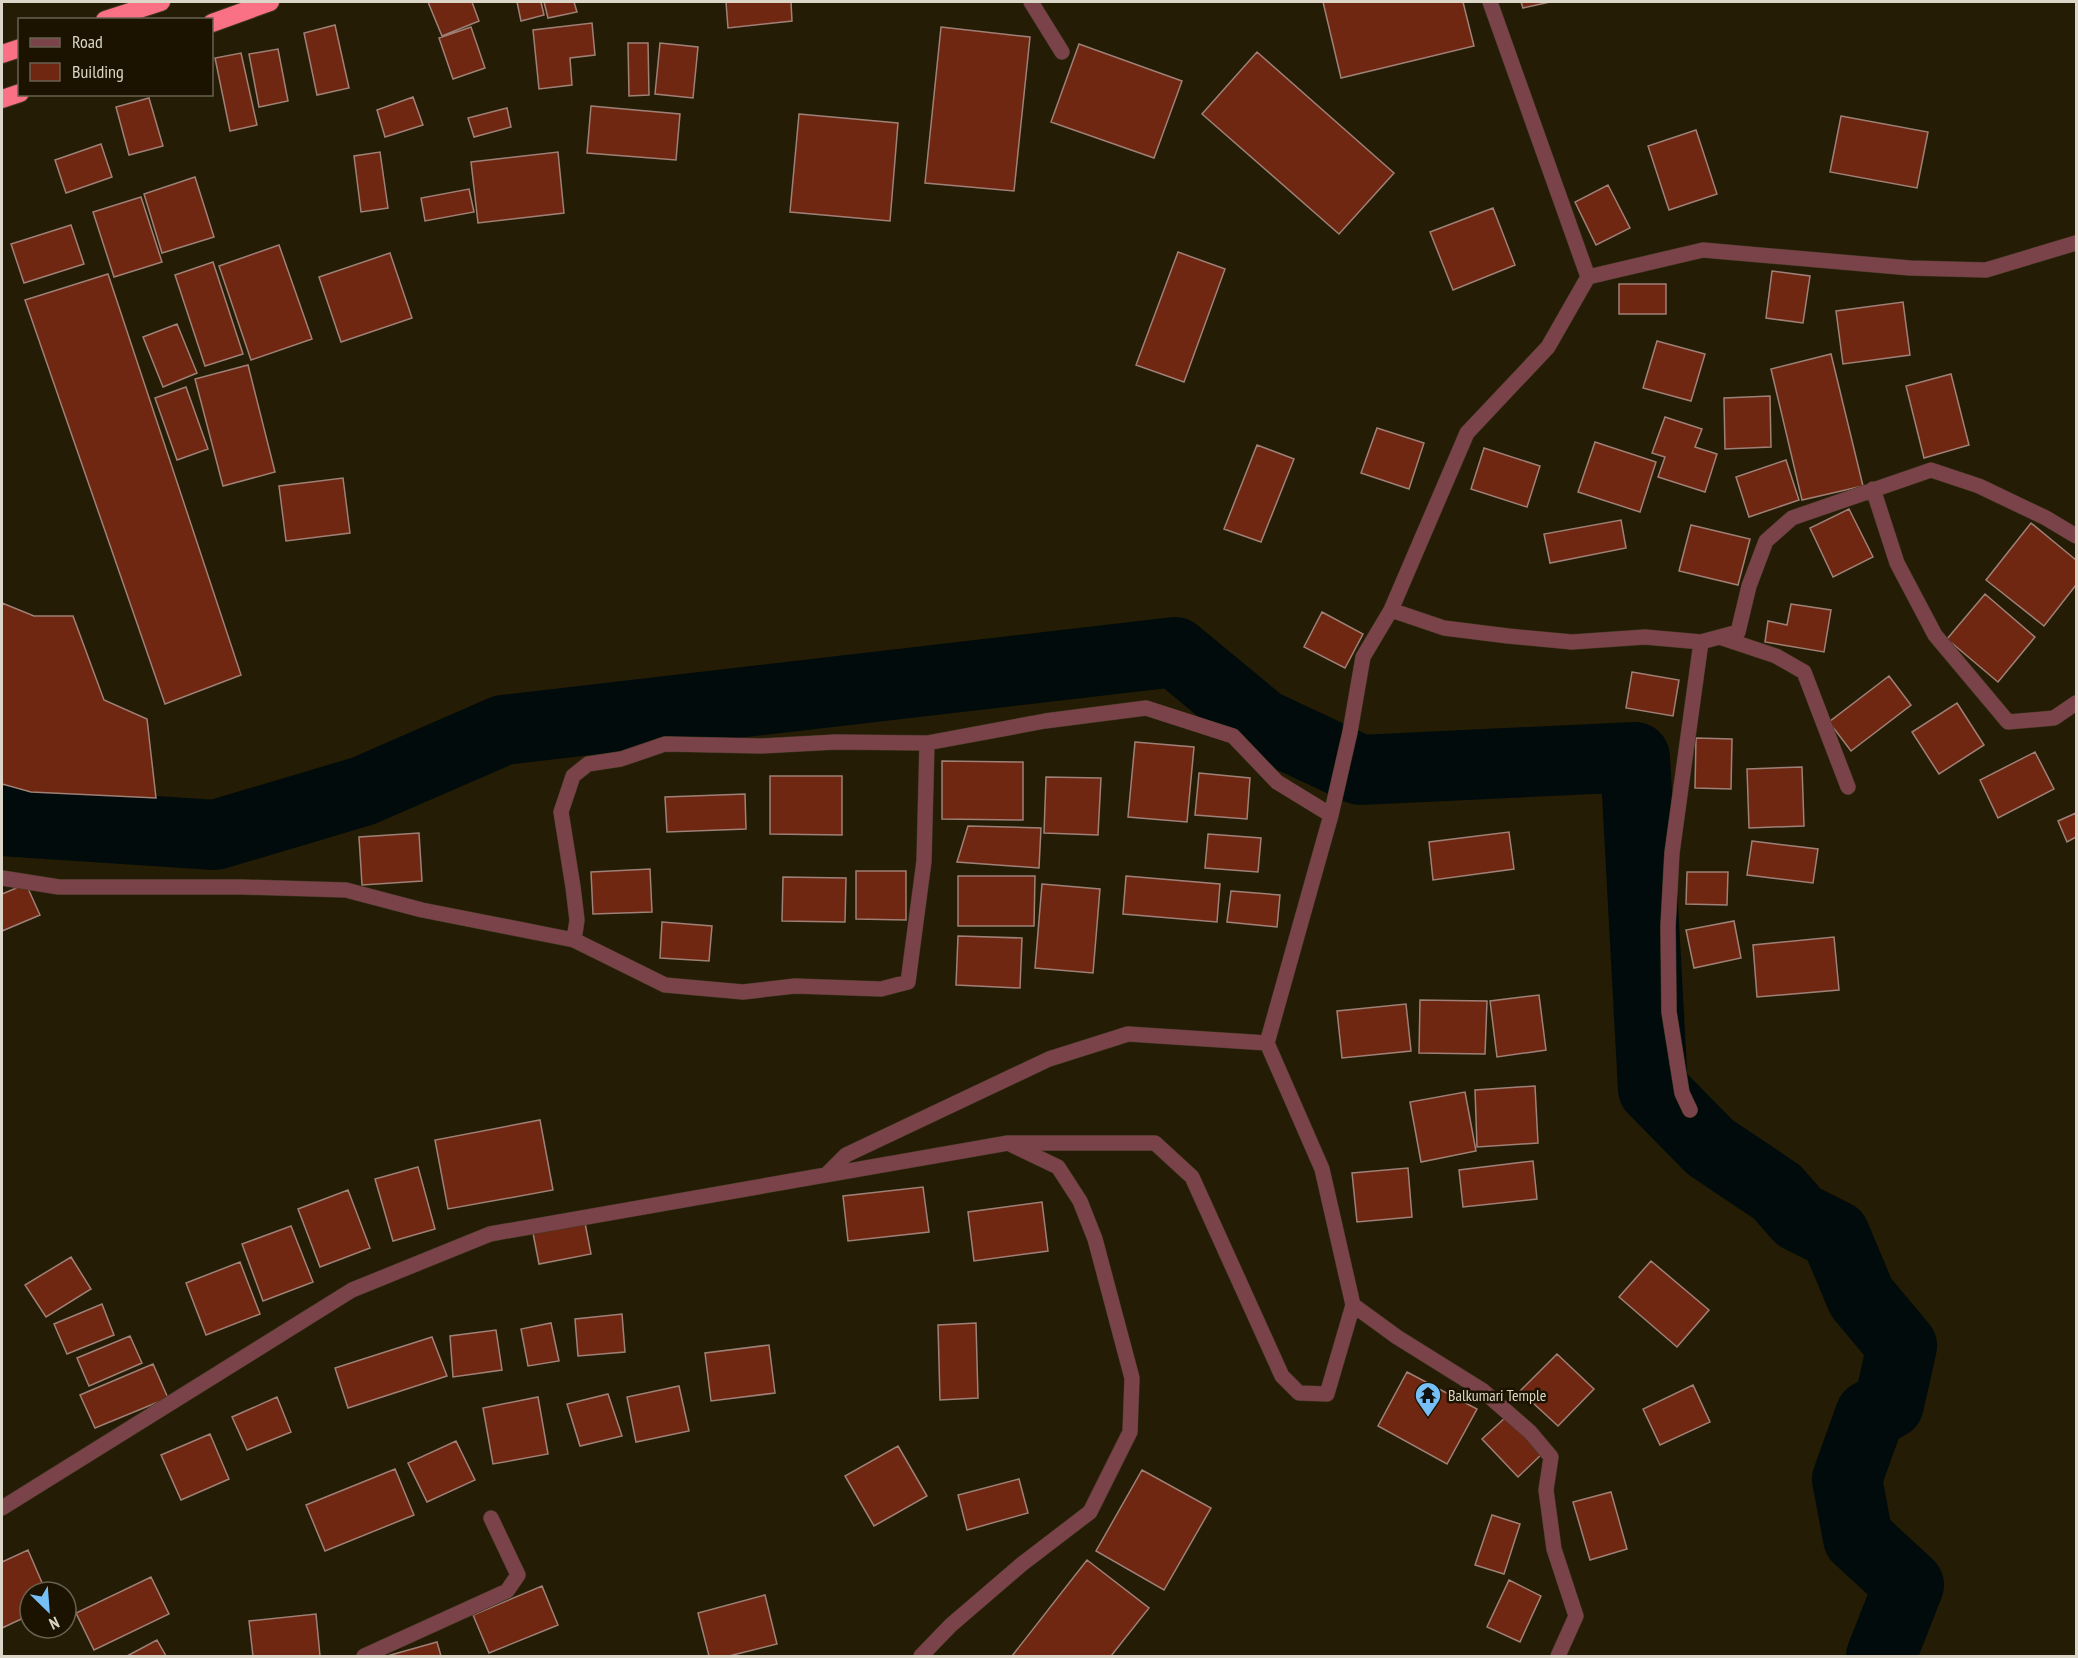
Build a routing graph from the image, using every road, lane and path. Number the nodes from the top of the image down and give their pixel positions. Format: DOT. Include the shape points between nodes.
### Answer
graph roads {
  1 [pos="161,2"];
  2 [pos="270,2"];
  3 [pos="1031,2"];
  4 [pos="1490,2"];
  5 [pos="111,18"];
  6 [pos="213,23"];
  7 [pos="18,49"];
  8 [pos="1062,52"];
  9 [pos="2,54"];
  10 [pos="18,94"];
  11 [pos="2,99"];
  12 [pos="2076,243"];
  13 [pos="1588,277"];
  14 [pos="1873,489"];
  15 [pos="2076,536"];
  16 [pos="1390,610"];
  17 [pos="1722,638"];
  18 [pos="1701,642"];
  19 [pos="2076,703"];
  20 [pos="927,743"];
  21 [pos="1848,788"];
  22 [pos="1331,815"];
  23 [pos="2,878"];
  24 [pos="574,940"];
  25 [pos="1267,1042"];
  26 [pos="1690,1110"];
  27 [pos="1008,1143"];
  28 [pos="826,1175"];
  29 [pos="1353,1305"];
  30 [pos="2,1508"];
  31 [pos="491,1518"];
  32 [pos="364,1656"];
  33 [pos="921,1656"];
  34 [pos="1558,1656"];
  1 -- 5 [label="highway"];
  2 -- 6 [label="highway"];
  3 -- 8 [label="street"];
  4 -- 13 [label="street"];
  7 -- 9 [label="highway"];
  10 -- 11 [label="highway"];
  12 -- 13 [label="street" via="1986,270 1703,250"];
  13 -- 16 [label="street" via="1548,347 1467,433"];
  14 -- 15 [label="street" via="1931,470 1979,486"];
  14 -- 17 [label="street" via="1792,518 1766,541 1749,586 1738,632"];
  14 -- 19 [label="street" via="1897,563 1935,636 2008,722 2054,718"];
  16 -- 18 [label="street" via="1444,628 1508,636 1572,642 1645,637"];
  16 -- 22 [label="street" via="1363,657"];
  17 -- 18 [label="street"];
  17 -- 21 [label="street" via="1776,656 1804,672"];
  18 -- 26 [label="street" via="1672,853 1668,926 1669,1012 1682,1093"];
  20 -- 22 [label="street" via="1045,721 1146,708 1233,736 1277,782"];
  20 -- 24 [label="street" via="665,744 621,759 588,764 573,776 561,812 577,920"];
  20 -- 24 [label="street" via="924,861 908,982 881,990 795,986 743,992 665,985"];
  22 -- 25 [label="street"];
  23 -- 24 [label="street" via="59,887 346,890 422,910"];
  25 -- 28 [label="street" via="1128,1034 1049,1059 846,1155"];
  25 -- 29 [label="street" via="1322,1169"];
  27 -- 28 [label="street"];
  27 -- 29 [label="street" via="1155,1143 1192,1177 1282,1376 1299,1393 1327,1394"];
  27 -- 33 [label="street" via="1059,1167 1080,1201 1095,1239 1132,1378 1130,1432 1090,1512 1022,1563"];
  28 -- 30 [label="street" via="490,1234 352,1290"];
  29 -- 34 [label="street" via="1482,1390 1530,1432 1551,1457 1546,1490 1554,1549 1576,1617"];
  31 -- 32 [label="street" via="518,1575 507,1591"];
}
